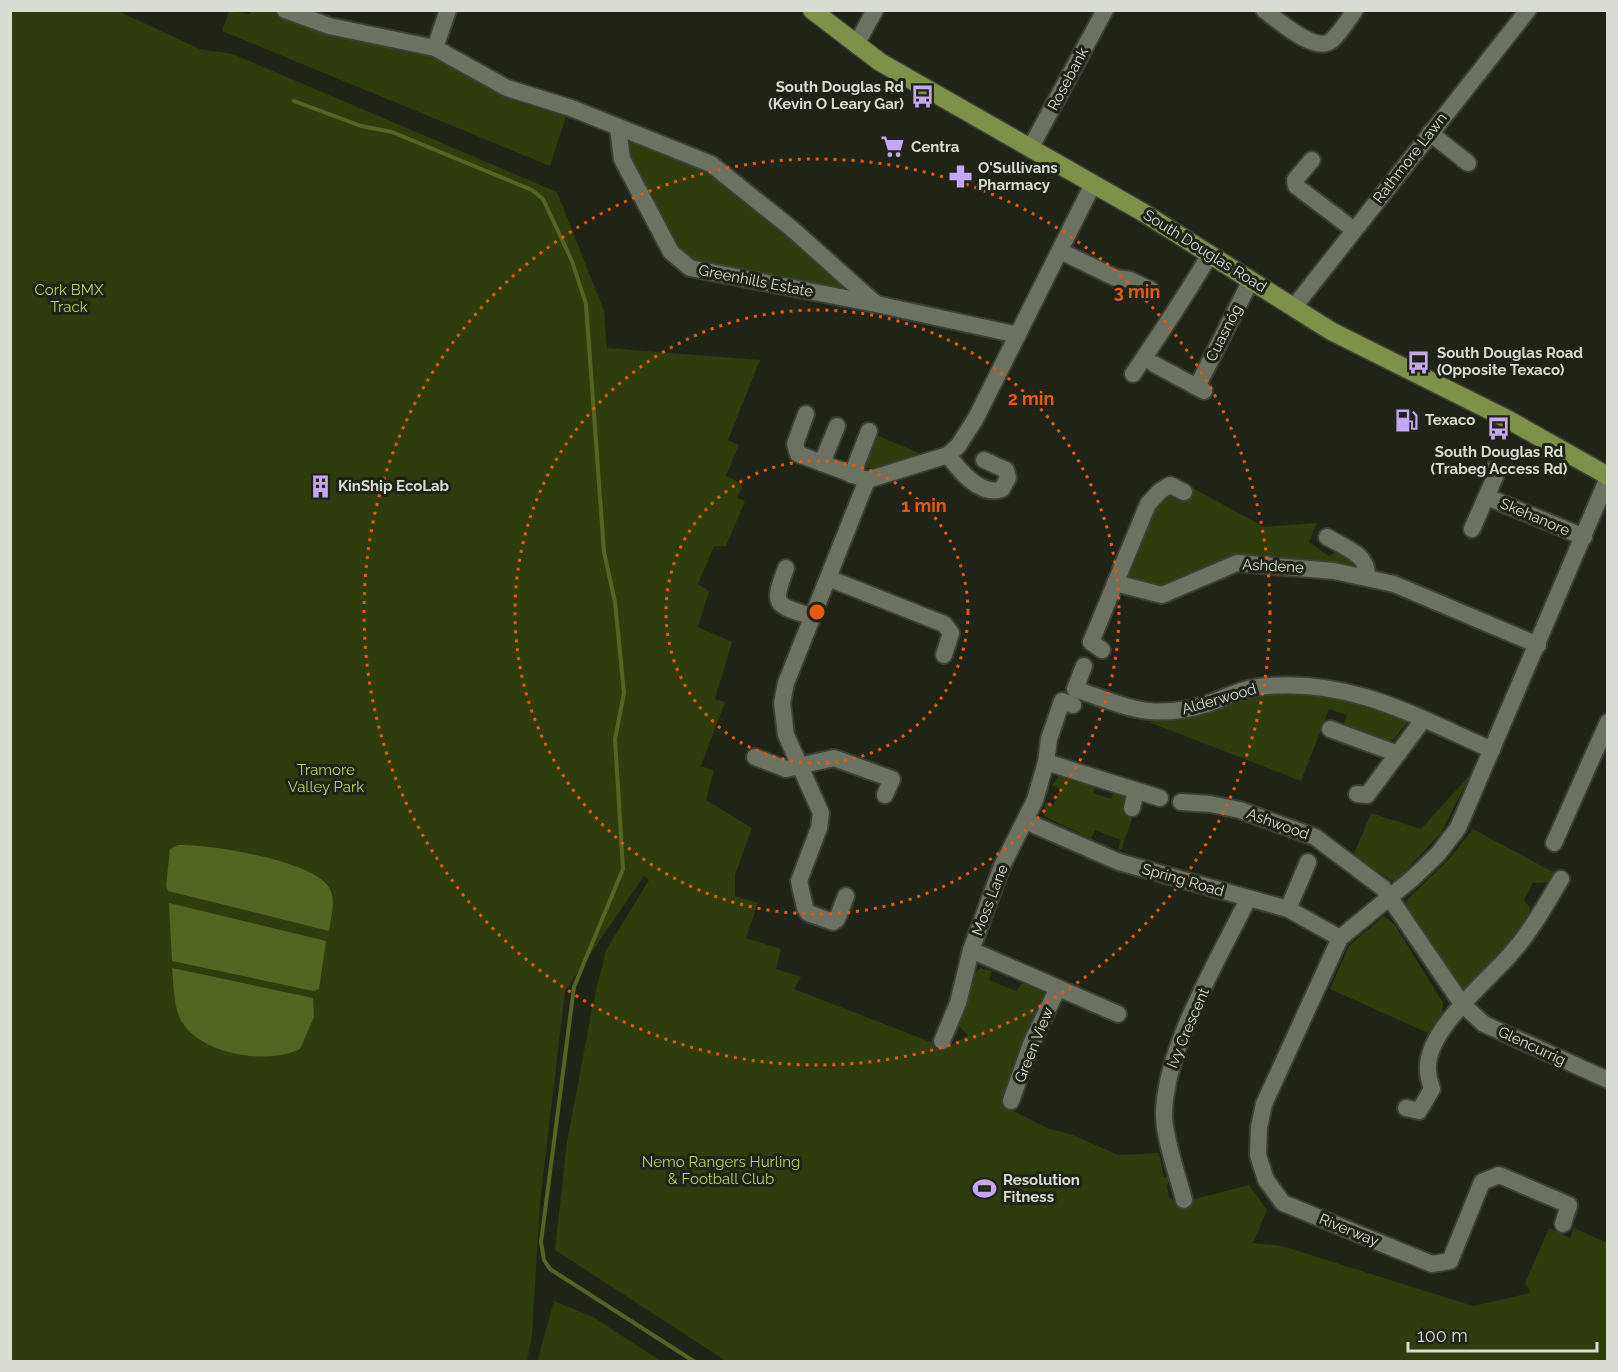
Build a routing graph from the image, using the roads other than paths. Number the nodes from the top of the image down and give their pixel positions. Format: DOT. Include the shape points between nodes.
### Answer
graph roads {
  1 [pos="285,10"];
  2 [pos="448,10"];
  3 [pos="812,10"];
  4 [pos="875,10"];
  5 [pos="1105,10"];
  6 [pos="1264,10"];
  7 [pos="1355,10"];
  8 [pos="1528,10"];
  9 [pos="856,45"];
  10 [pos="435,48"];
  11 [pos="618,127"];
  12 [pos="1430,133"];
  13 [pos="1031,147"];
  14 [pos="1312,160"];
  15 [pos="1468,163"];
  16 [pos="1093,184"];
  17 [pos="1354,230"];
  18 [pos="1060,251"];
  19 [pos="1210,254"];
  20 [pos="1251,280"];
  21 [pos="1151,290"];
  22 [pos="876,304"];
  23 [pos="1294,307"];
  24 [pos="1018,335"];
  25 [pos="1154,364"];
  26 [pos="1133,374"];
  27 [pos="806,414"];
  28 [pos="837,426"];
  29 [pos="869,431"];
  30 [pos="948,455"];
  31 [pos="984,460"];
  32 [pos="822,463"];
  33 [pos="1492,470"];
  34 [pos="860,477"];
  35 [pos="1608,477"];
  36 [pos="1184,492"];
  37 [pos="1487,497"];
  38 [pos="1472,529"];
  39 [pos="1327,537"];
  40 [pos="1584,537"];
  41 [pos="786,568"];
  42 [pos="1367,576"];
  43 [pos="828,578"];
  44 [pos="1114,583"];
  45 [pos="811,616"];
  46 [pos="1538,645"];
  47 [pos="1102,650"];
  48 [pos="944,655"];
  49 [pos="1084,666"];
  50 [pos="1073,705"];
  51 [pos="1423,720"];
  52 [pos="1608,722"];
  53 [pos="1330,729"];
  54 [pos="1491,750"];
  55 [pos="1398,754"];
  56 [pos="755,757"];
  57 [pos="1046,762"];
  58 [pos="800,766"];
  59 [pos="1136,791"];
  60 [pos="1358,794"];
  61 [pos="885,795"];
  62 [pos="1160,798"];
  63 [pos="1181,802"];
  64 [pos="1132,808"];
  65 [pos="1025,821"];
  66 [pos="1554,843"];
  67 [pos="1308,862"];
  68 [pos="1561,879"];
  69 [pos="846,896"];
  70 [pos="1390,897"];
  71 [pos="1248,899"];
  72 [pos="1287,909"];
  73 [pos="1340,938"];
  74 [pos="971,950"];
  75 [pos="1058,990"];
  76 [pos="1462,1004"];
  77 [pos="1119,1014"];
  78 [pos="942,1041"];
  79 [pos="1608,1080"];
  80 [pos="1011,1101"];
  81 [pos="1406,1108"];
  82 [pos="1184,1200"];
  83 [pos="1563,1224"];
  1 -- 10 [label="street, Greenhills Estate" via="329,26"];
  2 -- 10 [label="street"];
  3 -- 9 [label="main road, South Douglas Road"];
  4 -- 9 [label="street"];
  5 -- 13 [label="street, Rosebank"];
  6 -- 7 [label="street" via="1320,45 1332,40"];
  8 -- 12 [label="street, Rathmore Lawn"];
  9 -- 13 [label="main road, South Douglas Road"];
  10 -- 11 [label="street, Greenhills Estate" via="507,87"];
  11 -- 22 [label="street, Greenhills Estate" via="711,164"];
  11 -- 22 [label="street, Greenhills Estate" via="622,159 671,252 683,264"];
  12 -- 15 [label="street"];
  12 -- 17 [label="street, Rathmore Lawn"];
  13 -- 16 [label="main road, South Douglas Road"];
  14 -- 17 [label="street" via="1295,180 1296,186"];
  16 -- 18 [label="street"];
  16 -- 19 [label="main road, South Douglas Road"];
  17 -- 23 [label="street, Rathmore Lawn"];
  18 -- 21 [label="street"];
  18 -- 24 [label="street"];
  19 -- 20 [label="main road, South Douglas Road"];
  19 -- 26 [label="street" via="1180,308"];
  20 -- 23 [label="main road, South Douglas Road"];
  20 -- 25 [label="street, Cuasnóg" via="1201,388"];
  22 -- 24 [label="street, Greenhills Estate"];
  23 -- 35 [label="main road, South Douglas Road" via="1351,342 1516,424"];
  24 -- 30 [label="street" via="986,398 958,446"];
  27 -- 32 [label="street" via="795,448 798,454"];
  28 -- 32 [label="street"];
  29 -- 34 [label="street"];
  30 -- 31 [label="street" via="969,480 999,490 1008,478 1006,470"];
  30 -- 34 [label="street"];
  32 -- 34 [label="street"];
  33 -- 37 [label="street, Skehanore" via="1496,477"];
  34 -- 43 [label="street"];
  35 -- 40 [label="street"];
  36 -- 44 [label="street" via="1170,486 1154,496"];
  37 -- 38 [label="street, Skehanore"];
  37 -- 40 [label="street, Skehanore"];
  39 -- 42 [label="street" via="1361,557"];
  40 -- 46 [label="street"];
  41 -- 45 [label="street" via="776,595 778,603 782,608"];
  42 -- 44 [label="street, Ashdene" via="1246,562 1162,595"];
  42 -- 46 [label="street, Ashdene"];
  43 -- 45 [label="street"];
  43 -- 48 [label="street" via="944,624 951,633"];
  44 -- 47 [label="street" via="1091,642"];
  45 -- 58 [label="street" via="782,703 786,735"];
  46 -- 54 [label="street"];
  49 -- 51 [label="street, Alderwood" via="1075,689 1143,713 1182,711 1252,688 1296,686 1357,693"];
  50 -- 57 [label="street, Moss Lane" via="1062,701"];
  51 -- 54 [label="street, Alderwood"];
  51 -- 55 [label="street"];
  52 -- 66 [label="street"];
  53 -- 55 [label="street"];
  54 -- 70 [label="street" via="1451,839"];
  55 -- 60 [label="street" via="1367,795"];
  56 -- 58 [label="street" via="786,769"];
  57 -- 59 [label="street"];
  57 -- 65 [label="street, Moss Lane"];
  58 -- 61 [label="street" via="827,759 850,763 892,779"];
  58 -- 69 [label="street" via="821,813 800,876 805,908 813,916 833,922"];
  59 -- 62 [label="street"];
  59 -- 64 [label="street"];
  63 -- 70 [label="street, Ashwood" via="1240,810 1315,837 1376,880"];
  65 -- 71 [label="street, Spring Road" via="1119,862"];
  65 -- 74 [label="street, Moss Lane" via="1002,867"];
  67 -- 72 [label="street"];
  68 -- 76 [label="street" via="1510,955"];
  70 -- 73 [label="street"];
  70 -- 76 [label="street, Glencurrig"];
  71 -- 72 [label="street, Spring Road"];
  71 -- 82 [label="street, Ivy Crescent" via="1168,1072 1164,1117"];
  72 -- 73 [label="street, Spring Road"];
  73 -- 83 [label="street, Riverway" via="1264,1104 1259,1127 1258,1155 1266,1180 1283,1203 1432,1264 1450,1261 1482,1182 1499,1175 1569,1205"];
  74 -- 75 [label="street, Green View"];
  74 -- 78 [label="street, Moss Lane" via="958,1003"];
  75 -- 77 [label="street, Green View"];
  75 -- 80 [label="street, Green View" via="1031,1044"];
  76 -- 79 [label="street, Glencurrig" via="1484,1024"];
  76 -- 81 [label="street" via="1438,1034 1427,1069 1432,1089 1419,1111"];
}
